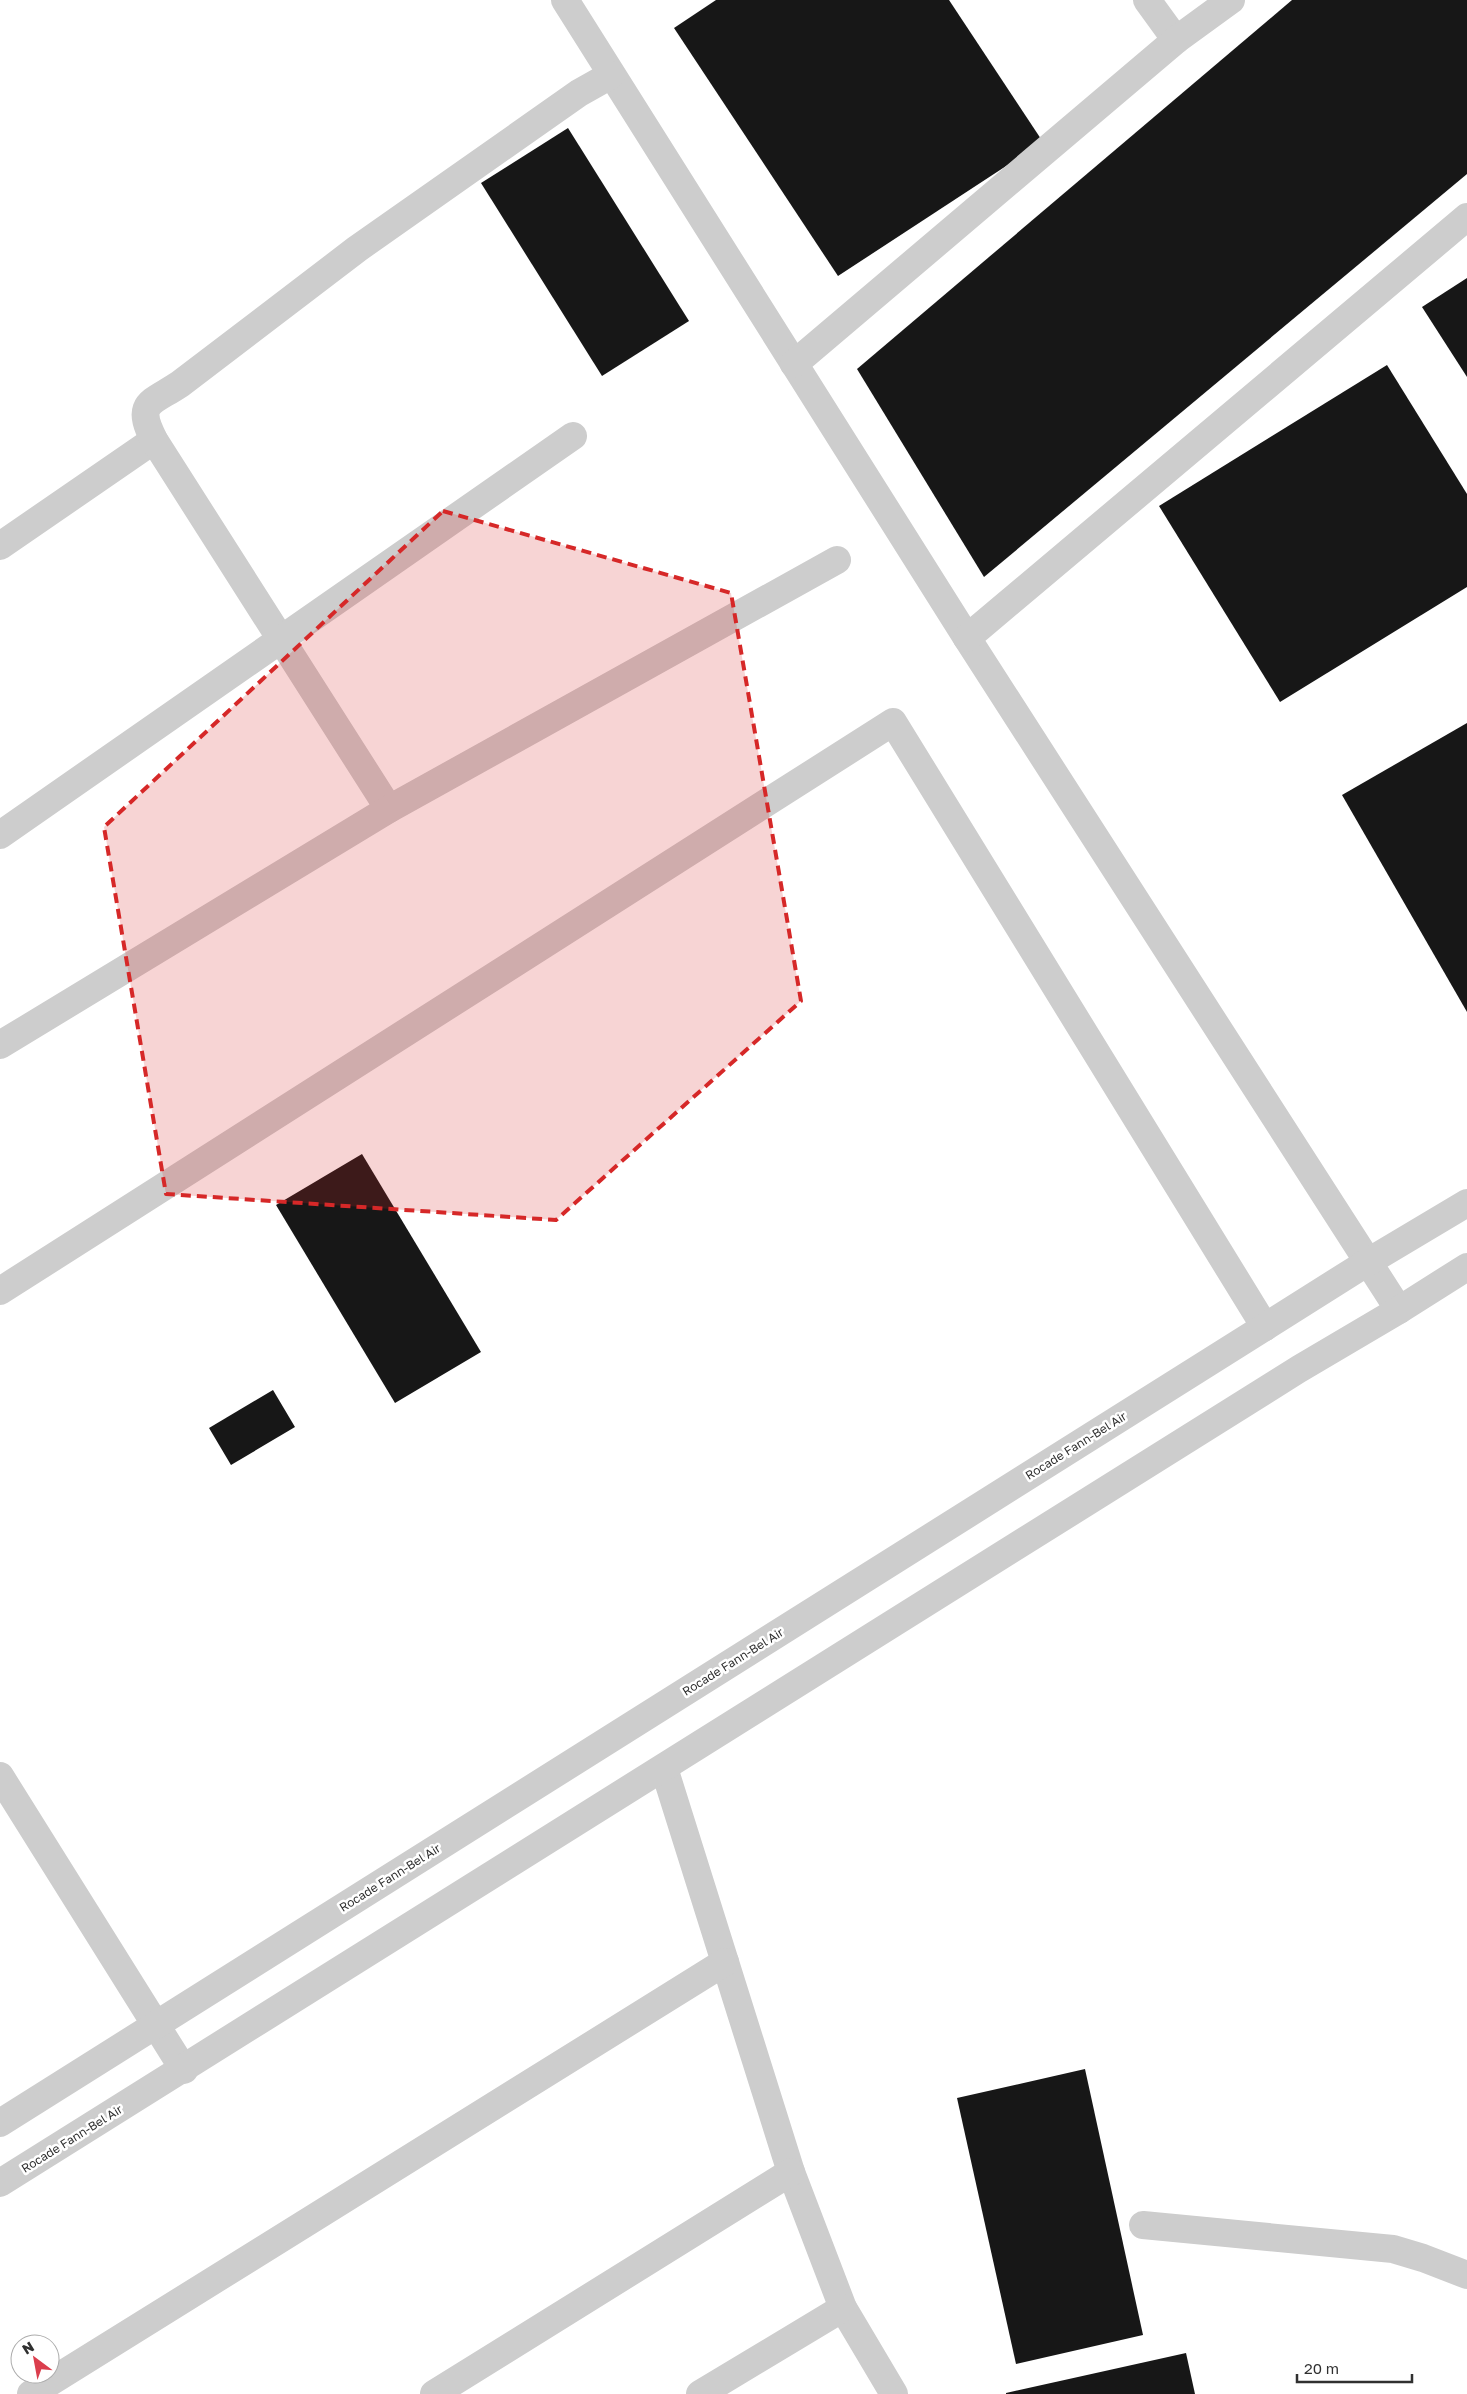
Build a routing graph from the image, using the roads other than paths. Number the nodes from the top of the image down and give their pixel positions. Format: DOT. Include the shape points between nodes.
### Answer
graph roads {
  1 [pos="565,0"];
  2 [pos="1148,0"];
  3 [pos="1231,0"];
  4 [pos="1176,40"];
  5 [pos="612,74"];
  6 [pos="1467,217"];
  7 [pos="794,364"];
  8 [pos="573,436"];
  9 [pos="154,440"];
  10 [pos="0,546"];
  11 [pos="837,560"];
  12 [pos="967,638"];
  13 [pos="280,640"];
  14 [pos="389,810"];
  15 [pos="0,835"];
  16 [pos="0,1045"];
  17 [pos="1467,1203"];
  18 [pos="1368,1262"];
  19 [pos="1467,1267"];
  20 [pos="0,1291"];
  21 [pos="1399,1310"];
  22 [pos="1265,1327"];
  23 [pos="664,1768"];
  24 [pos="0,1776"];
  25 [pos="725,1962"];
  26 [pos="156,2026"];
  27 [pos="184,2070"];
  28 [pos="0,2123"];
  29 [pos="791,2172"];
  30 [pos="0,2184"];
  31 [pos="1143,2224"];
  32 [pos="1467,2275"];
  33 [pos="842,2308"];
  34 [pos="30,2394"];
  35 [pos="434,2394"];
  36 [pos="700,2394"];
  37 [pos="894,2394"];
  1 -- 5 [label="street"];
  2 -- 4 [label="street"];
  3 -- 4 [label="street"];
  4 -- 7 [label="street"];
  5 -- 7 [label="street"];
  5 -- 9 [label="street" via="578,93 365,243 149,404 144,420"];
  6 -- 12 [label="street"];
  7 -- 12 [label="street"];
  8 -- 13 [label="street"];
  9 -- 10 [label="street"];
  9 -- 13 [label="street"];
  11 -- 14 [label="street"];
  12 -- 18 [label="street"];
  13 -- 14 [label="street"];
  13 -- 15 [label="street"];
  14 -- 16 [label="street"];
  17 -- 18 [label="street, Rocade Fann-Bel Air"];
  18 -- 21 [label="street"];
  18 -- 22 [label="street, Rocade Fann-Bel Air"];
  19 -- 21 [label="street, Rocade Fann-Bel Air"];
  20 -- 22 [label="street" via="893,722"];
  21 -- 23 [label="street, Rocade Fann-Bel Air" via="1299,1369"];
  22 -- 26 [label="street, Rocade Fann-Bel Air"];
  23 -- 25 [label="street"];
  23 -- 27 [label="street, Rocade Fann-Bel Air"];
  24 -- 26 [label="street"];
  25 -- 29 [label="street"];
  25 -- 34 [label="street"];
  26 -- 27 [label="street"];
  26 -- 28 [label="street, Rocade Fann-Bel Air"];
  27 -- 30 [label="street, Rocade Fann-Bel Air"];
  29 -- 33 [label="street"];
  29 -- 35 [label="street"];
  31 -- 32 [label="street" via="1393,2249"];
  33 -- 36 [label="street"];
  33 -- 37 [label="street"];
}
